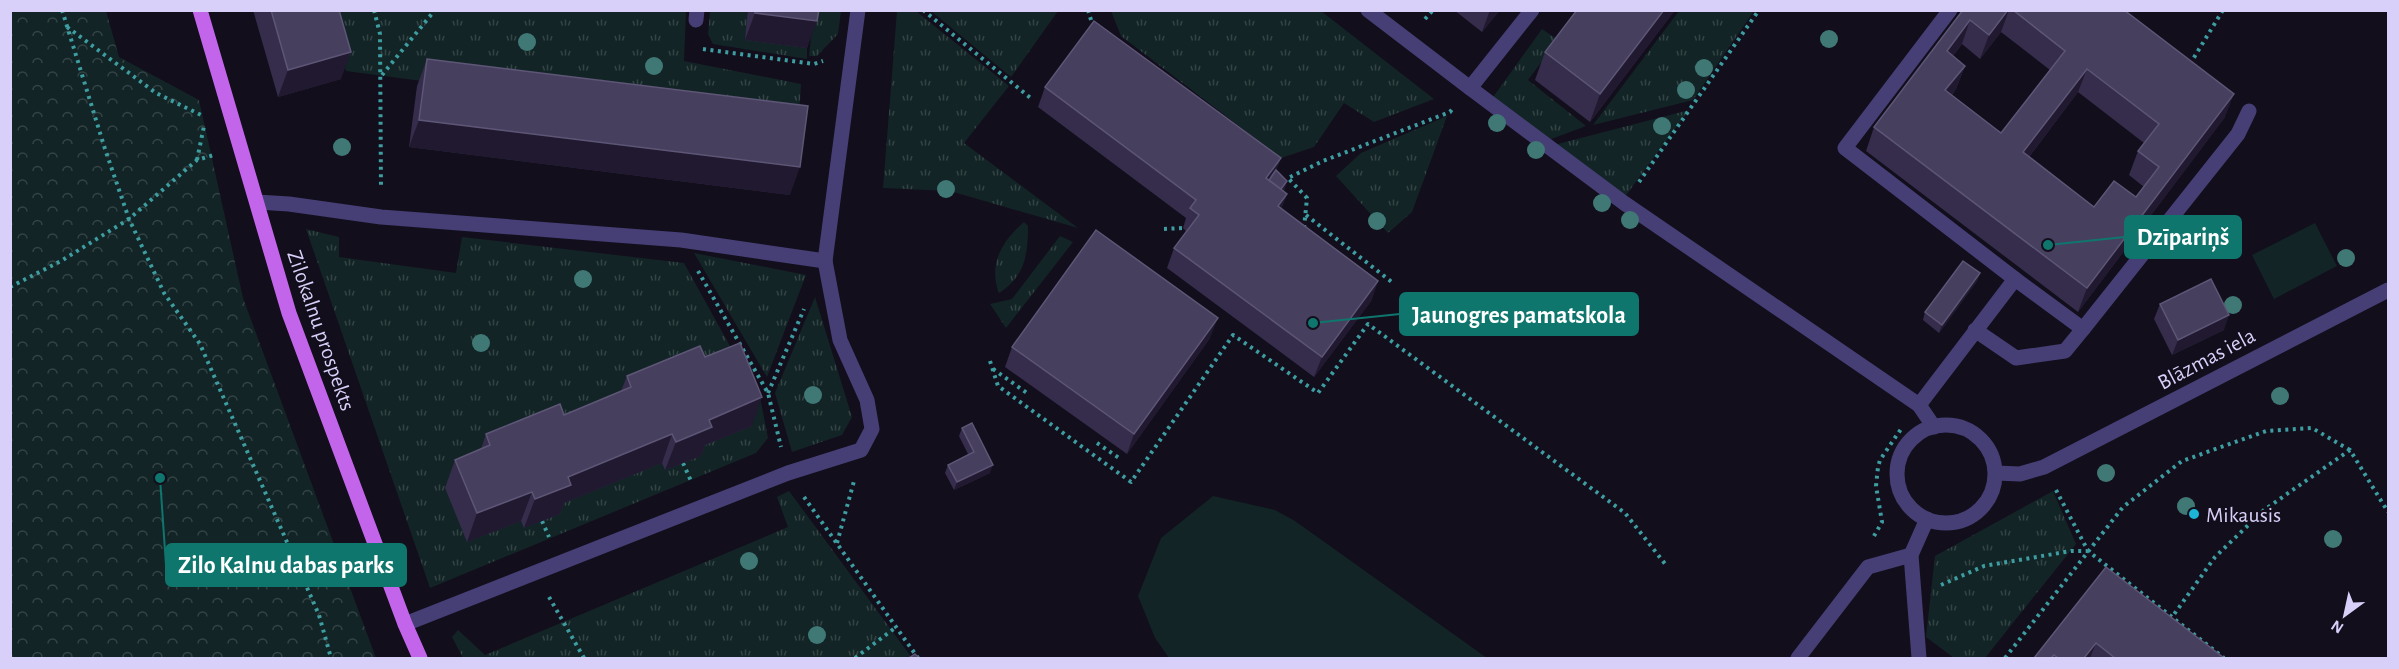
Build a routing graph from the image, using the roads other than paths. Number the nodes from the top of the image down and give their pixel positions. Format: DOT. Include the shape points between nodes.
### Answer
graph roads {
  1 [pos="200,10"];
  2 [pos="858,10"];
  3 [pos="1368,10"];
  4 [pos="1532,10"];
  5 [pos="1950,10"];
  6 [pos="1470,88"];
  7 [pos="2249,111"];
  8 [pos="257,202"];
  9 [pos="825,261"];
  10 [pos="2015,279"];
  11 [pos="2388,290"];
  12 [pos="2083,329"];
  13 [pos="1975,330"];
  14 [pos="1919,405"];
  15 [pos="1934,427"];
  16 [pos="1996,473"];
  17 [pos="1927,519"];
  18 [pos="1911,555"];
  19 [pos="405,624"];
  20 [pos="420,658"];
  21 [pos="1798,658"];
  22 [pos="1920,658"];
  1 -- 8 [label="main road, Zilokalnu prospekts"];
  2 -- 9 [label="street"];
  3 -- 6 [label="street"];
  4 -- 6 [label="street"];
  5 -- 10 [label="street" via="1845,148"];
  6 -- 14 [label="street" via="1624,203"];
  7 -- 12 [label="street" via="2238,134"];
  8 -- 9 [label="street" via="381,217 681,240"];
  8 -- 19 [label="main road, Zilokalnu prospekts" via="289,313"];
  9 -- 19 [label="street" via="840,340 867,400 872,429 861,450 788,472"];
  10 -- 12 [label="street"];
  10 -- 13 [label="street"];
  11 -- 16 [label="street, Blāzmas iela" via="2044,467 2020,474"];
  12 -- 13 [label="street" via="2065,351 2016,358"];
  13 -- 14 [label="street"];
  14 -- 15 [label="street"];
  15 -- 16 [label="street" via="1957,427 1978,438"];
  15 -- 17 [label="street" via="1908,443 1897,468 1901,494 1917,514"];
  16 -- 17 [label="street" via="1987,501 1976,513 1961,521"];
  17 -- 18 [label="street"];
  18 -- 21 [label="street" via="1868,567"];
  18 -- 22 [label="street"];
  19 -- 20 [label="main road, Zilokalnu prospekts"];
}
